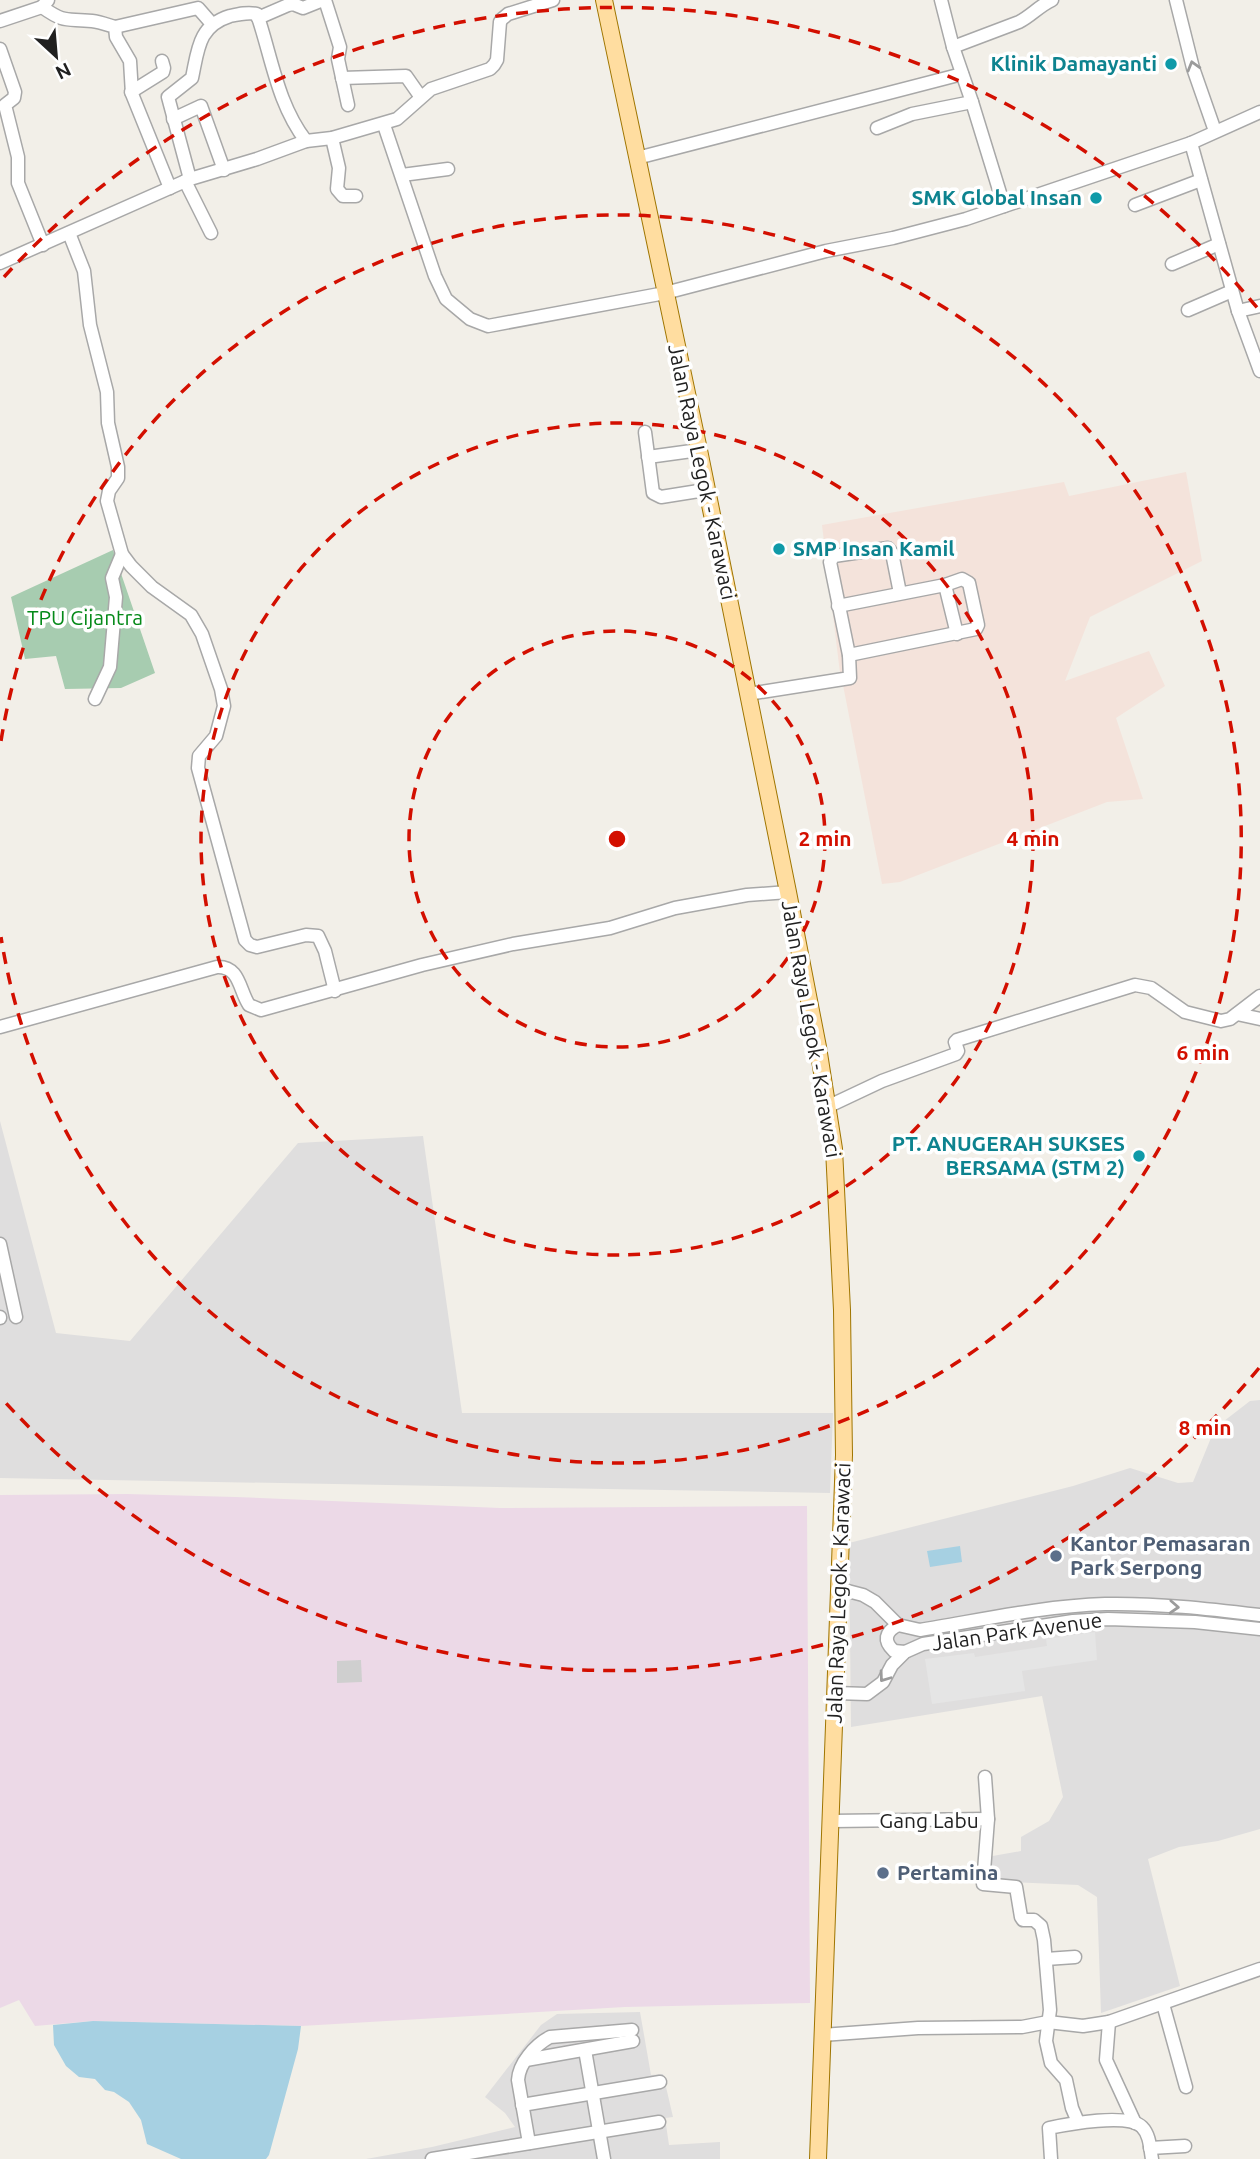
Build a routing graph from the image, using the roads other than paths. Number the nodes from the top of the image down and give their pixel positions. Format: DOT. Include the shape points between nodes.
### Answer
graph roads {
  1 [pos="324,0"];
  2 [pos="553,0"];
  3 [pos="604,0"];
  4 [pos="941,0"];
  5 [pos="1052,0"];
  6 [pos="1176,0"];
  7 [pos="45,3"];
  8 [pos="258,11"];
  9 [pos="0,22"];
  10 [pos="212,24"];
  11 [pos="115,27"];
  12 [pos="953,47"];
  13 [pos="0,49"];
  14 [pos="162,61"];
  15 [pos="962,74"];
  16 [pos="342,78"];
  17 [pos="131,92"];
  18 [pos="420,96"];
  19 [pos="972,103"];
  20 [pos="348,105"];
  21 [pos="2,106"];
  22 [pos="1260,112"];
  23 [pos="173,119"];
  24 [pos="384,125"];
  25 [pos="877,128"];
  26 [pos="1215,131"];
  27 [pos="332,138"];
  28 [pos="306,141"];
  29 [pos="1191,143"];
  30 [pos="637,158"];
  31 [pos="448,169"];
  32 [pos="225,170"];
  33 [pos="402,175"];
  34 [pos="187,180"];
  35 [pos="1201,180"];
  36 [pos="170,188"];
  37 [pos="356,195"];
  38 [pos="1135,205"];
  39 [pos="1004,206"];
  40 [pos="69,233"];
  41 [pos="211,233"];
  42 [pos="1219,244"];
  43 [pos="43,245"];
  44 [pos="0,263"];
  45 [pos="1172,264"];
  46 [pos="1232,292"];
  47 [pos="665,293"];
  48 [pos="1260,306"];
  49 [pos="1188,310"];
  50 [pos="1238,312"];
  51 [pos="1260,371"];
  52 [pos="645,432"];
  53 [pos="699,450"];
  54 [pos="648,457"];
  55 [pos="705,490"];
  56 [pos="122,554"];
  57 [pos="945,585"];
  58 [pos="900,593"];
  59 [pos="838,606"];
  60 [pos="957,634"];
  61 [pos="849,656"];
  62 [pos="748,694"];
  63 [pos="95,699"];
  64 [pos="788,892"];
  65 [pos="335,991"];
  66 [pos="1260,996"];
  67 [pos="1237,1014"];
  68 [pos="1260,1019"];
  69 [pos="1,1028"];
  70 [pos="829,1106"];
  71 [pos="0,1244"];
  72 [pos="16,1317"];
  73 [pos="840,1590"];
  74 [pos="1106,1604"];
  75 [pos="1091,1605"];
  76 [pos="1260,1615"];
  77 [pos="1108,1619"];
  78 [pos="1092,1620"];
  79 [pos="959,1624"];
  80 [pos="898,1625"];
  81 [pos="1260,1629"];
  82 [pos="961,1639"];
  83 [pos="905,1652"];
  84 [pos="836,1693"];
  85 [pos="985,1777"];
  86 [pos="988,1819"];
  87 [pos="832,1821"];
  88 [pos="1075,1957"];
  89 [pos="1046,1959"];
  90 [pos="1260,1969"];
  91 [pos="1163,2004"];
  92 [pos="1048,2022"];
  93 [pos="1109,2022"];
  94 [pos="822,2035"];
  95 [pos="585,2050"];
  96 [pos="526,2060"];
  97 [pos="660,2082"];
  98 [pos="1186,2087"];
  99 [pos="593,2093"];
  100 [pos="522,2105"];
  101 [pos="659,2122"];
  102 [pos="1079,2122"];
  103 [pos="1135,2123"];
  104 [pos="599,2132"];
  105 [pos="528,2143"];
  106 [pos="1185,2146"];
  107 [pos="1151,2153"];
  108 [pos="496,2154"];
  109 [pos="448,2158"];
  110 [pos="432,2159"];
  111 [pos="604,2159"];
  112 [pos="818,2159"];
  113 [pos="1051,2159"];
  1 -- 8 [label="street" via="303,8 293,4"];
  1 -- 16 [label="street" via="340,47"];
  2 -- 18 [label="street" via="502,19 497,60 490,69"];
  3 -- 30 [label="main road, Jalan Raya Legok - Karawaci"];
  4 -- 12 [label="street"];
  5 -- 12 [label="street" via="1028,18"];
  26 -- 6 [label="street, one-way"];
  7 -- 9 [label="street"];
  7 -- 11 [label="street" via="57,17 71,22"];
  8 -- 10 [label="street"];
  8 -- 28 [label="street" via="284,104"];
  10 -- 11 [label="street" via="198,8"];
  10 -- 23 [label="street" via="194,57 192,78 168,97"];
  11 -- 17 [label="street" via="130,61"];
  12 -- 15 [label="street"];
  13 -- 21 [label="street" via="15,92"];
  14 -- 17 [label="street" via="163,72"];
  15 -- 19 [label="street"];
  15 -- 30 [label="street"];
  16 -- 18 [label="street" via="406,76"];
  16 -- 20 [label="street"];
  17 -- 36 [label="street"];
  18 -- 24 [label="street" via="402,116"];
  19 -- 25 [label="street" via="912,114"];
  19 -- 39 [label="street"];
  21 -- 43 [label="street" via="18,157 18,183"];
  22 -- 26 [label="street"];
  23 -- 32 [label="street" via="201,106"];
  23 -- 34 [label="street"];
  24 -- 27 [label="street"];
  24 -- 33 [label="street"];
  26 -- 29 [label="street"];
  27 -- 28 [label="street"];
  27 -- 37 [label="street" via="339,168 337,189 343,196"];
  28 -- 32 [label="street"];
  29 -- 35 [label="street"];
  29 -- 39 [label="street"];
  30 -- 47 [label="main road, Jalan Raya Legok - Karawaci"];
  31 -- 33 [label="street"];
  32 -- 34 [label="street"];
  33 -- 47 [label="street" via="446,299 470,319 488,326"];
  34 -- 36 [label="street"];
  34 -- 41 [label="street"];
  35 -- 38 [label="street"];
  35 -- 42 [label="street"];
  36 -- 40 [label="street"];
  39 -- 47 [label="street"];
  40 -- 43 [label="street"];
  40 -- 56 [label="street" via="84,271 90,325 107,392 108,424 118,467 107,501"];
  42 -- 45 [label="street"];
  42 -- 46 [label="street"];
  43 -- 44 [label="street"];
  46 -- 49 [label="street"];
  46 -- 50 [label="street"];
  47 -- 53 [label="main road, Jalan Raya Legok - Karawaci"];
  48 -- 50 [label="street"];
  50 -- 51 [label="street"];
  52 -- 54 [label="street"];
  53 -- 54 [label="street"];
  53 -- 55 [label="main road, Jalan Raya Legok - Karawaci"];
  54 -- 55 [label="street" via="652,490 657,496"];
  55 -- 62 [label="main road, Jalan Raya Legok - Karawaci"];
  56 -- 63 [label="street" via="112,578 116,597 110,667"];
  56 -- 65 [label="street" via="152,587 191,615 221,689 224,706 216,736 200,756 198,768 244,940 257,947 317,936"];
  57 -- 58 [label="street"];
  57 -- 60 [label="street"];
  57 -- 60 [label="street" via="962,579 969,583 978,627"];
  58 -- 59 [label="street"];
  58 -- 59 [label="street" via="888,548 834,556 830,562"];
  59 -- 61 [label="street"];
  60 -- 61 [label="street"];
  61 -- 62 [label="street" via="851,673 846,680"];
  62 -- 64 [label="main road, Jalan Raya Legok - Karawaci"];
  64 -- 65 [label="street" via="676,908 610,928 446,960"];
  64 -- 70 [label="main road, Jalan Raya Legok - Karawaci"];
  65 -- 69 [label="street" via="255,1009 243,996 233,971 217,967"];
  66 -- 67 [label="street"];
  67 -- 68 [label="street"];
  67 -- 70 [label="street" via="1227,1021 1201,1017 1185,1012 1151,988 1135,985 957,1040 956,1054"];
  70 -- 73 [label="main road, Jalan Raya Legok - Karawaci" via="842,1310"];
  71 -- 72 [label="street"];
  73 -- 80 [label="street" via="875,1602"];
  73 -- 84 [label="main road, Jalan Raya Legok - Karawaci"];
  74 -- 75 [label="street, Jalan Park Avenue"];
  74 -- 76 [label="street, Jalan Park Avenue, one-way"];
  74 -- 77 [label="street"];
  75 -- 78 [label="street"];
  75 -- 79 [label="street, Jalan Park Avenue"];
  77 -- 78 [label="street, Jalan Park Avenue"];
  77 -- 81 [label="street, Jalan Park Avenue"];
  78 -- 82 [label="street, Jalan Park Avenue"];
  79 -- 80 [label="street, Jalan Park Avenue" via="920,1630"];
  79 -- 82 [label="street"];
  80 -- 83 [label="street" via="886,1636 888,1645"];
  82 -- 83 [label="street, Jalan Park Avenue" via="923,1644"];
  83 -- 84 [label="street, Jalan Park Avenue, one-way" via="883,1682 867,1694"];
  84 -- 87 [label="main road, Jalan Raya Legok - Karawaci"];
  85 -- 86 [label="street"];
  86 -- 87 [label="street, Gang Labu"];
  86 -- 89 [label="street, Gang Labu" via="984,1884 1016,1887 1021,1917 1041,1926"];
  87 -- 94 [label="main road, Jalan Raya Legok - Karawaci"];
  88 -- 89 [label="street"];
  89 -- 92 [label="street, Gang Labu"];
  90 -- 91 [label="street"];
  91 -- 93 [label="street"];
  91 -- 98 [label="street"];
  92 -- 93 [label="street" via="1083,2026"];
  92 -- 94 [label="street"];
  92 -- 102 [label="street, Gang Labu" via="1051,2063 1066,2080"];
  93 -- 103 [label="street" via="1106,2060"];
  94 -- 112 [label="main road, Jalan Raya Legok - Karawaci"];
  95 -- 96 [label="street"];
  95 -- 96 [label="street" via="633,2036 550,2037"];
  95 -- 99 [label="street"];
  96 -- 100 [label="street" via="518,2071"];
  97 -- 99 [label="street"];
  99 -- 100 [label="street"];
  99 -- 104 [label="street"];
  100 -- 105 [label="street"];
  101 -- 104 [label="street"];
  102 -- 103 [label="street"];
  102 -- 113 [label="street" via="1049,2128"];
  103 -- 107 [label="street" via="1144,2129"];
  104 -- 105 [label="street"];
  104 -- 111 [label="street"];
  105 -- 108 [label="street"];
  106 -- 107 [label="street"];
  108 -- 109 [label="street"];
  109 -- 110 [label="street"];
}
